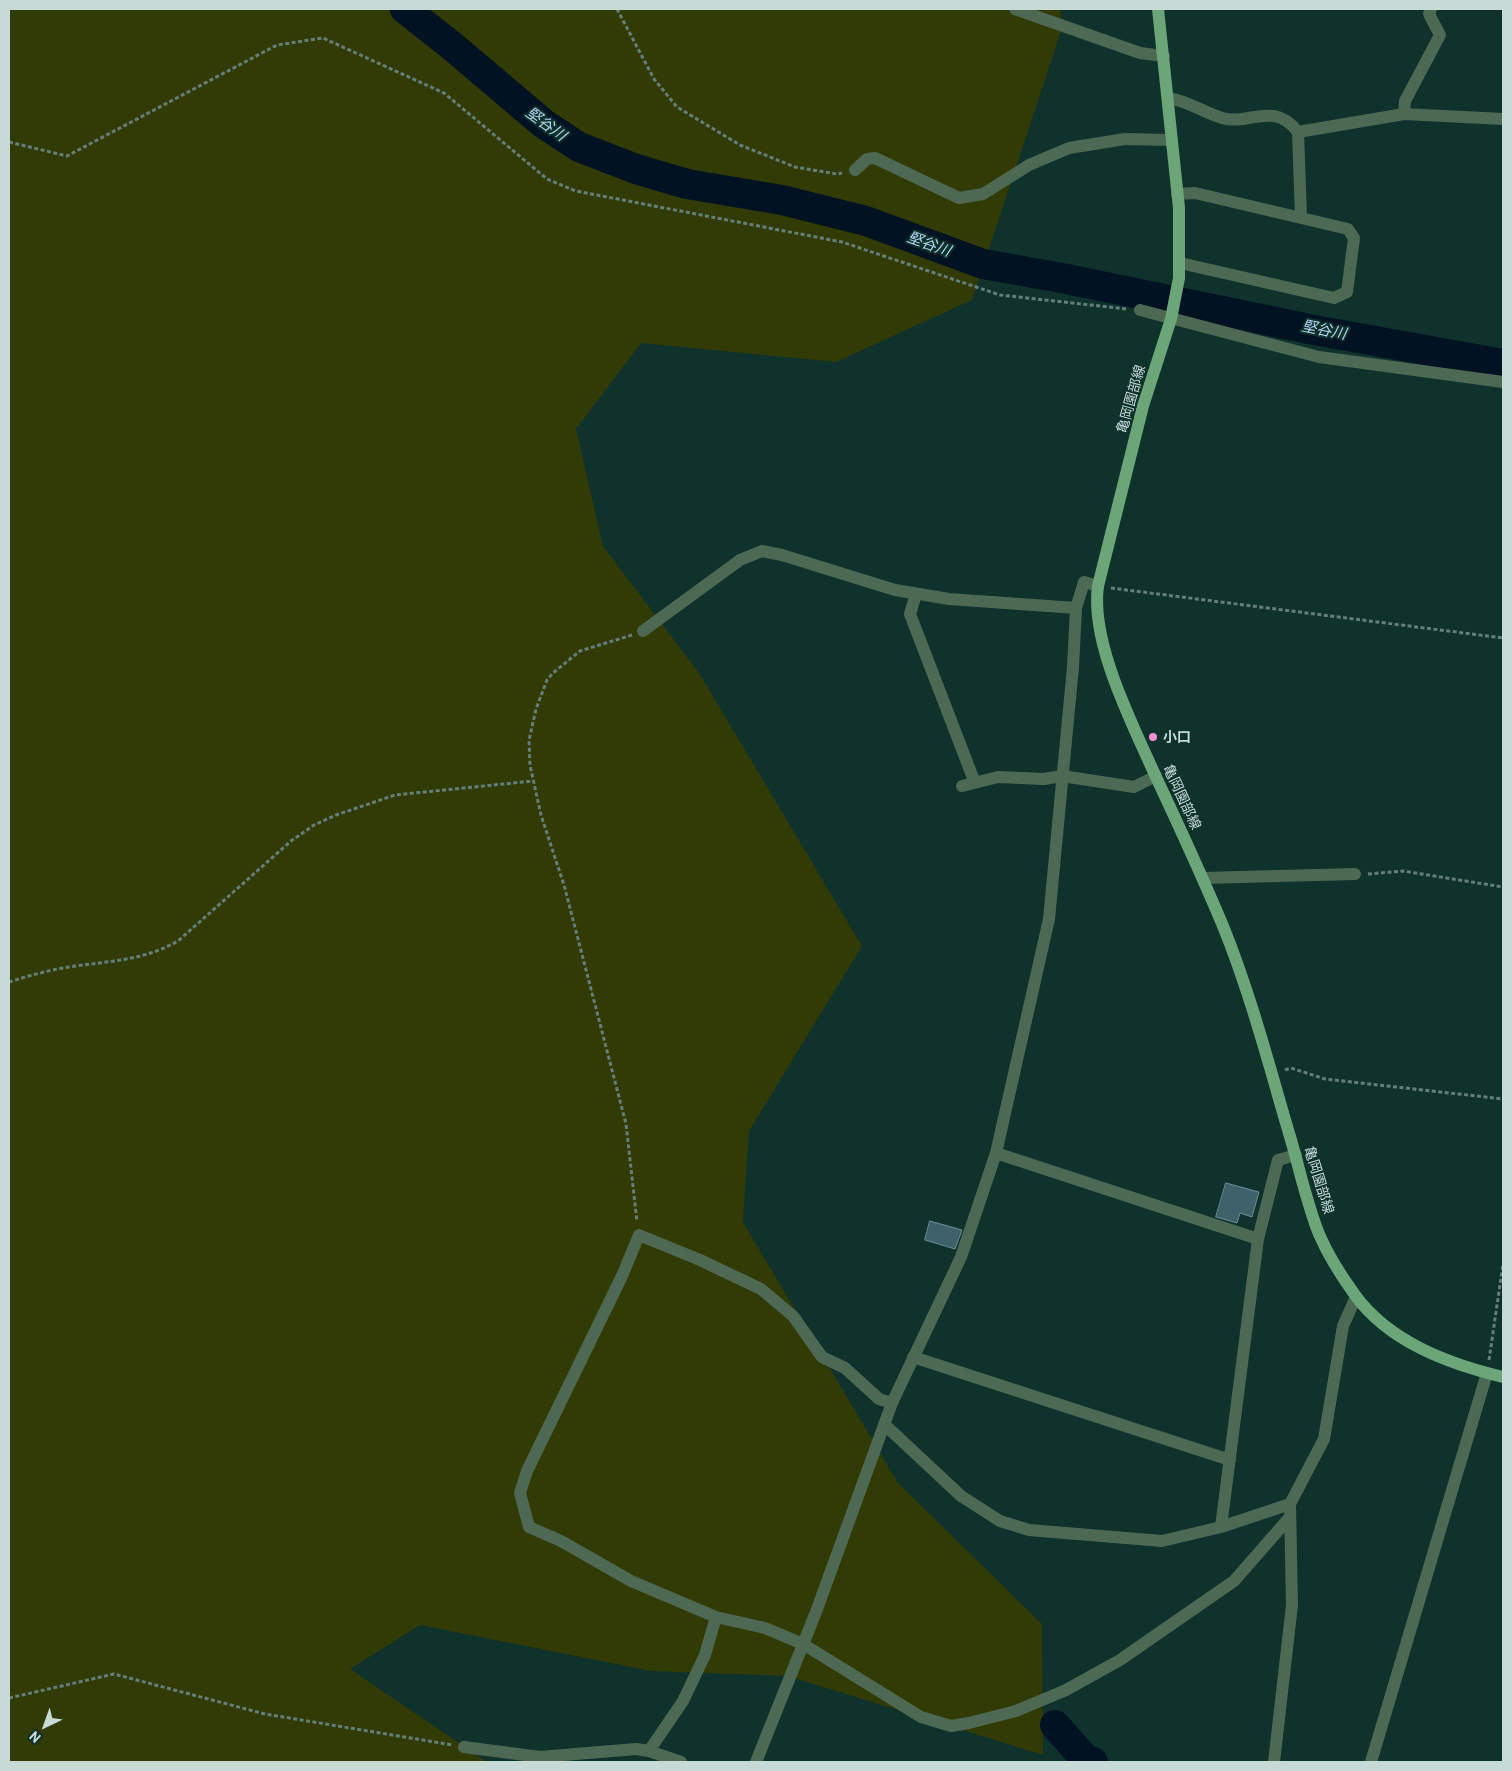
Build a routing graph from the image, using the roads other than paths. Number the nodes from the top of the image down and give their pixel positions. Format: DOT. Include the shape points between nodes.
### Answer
graph roads {
  1 [pos="1015,9"];
  2 [pos="1158,9"];
  3 [pos="1431,9"];
  4 [pos="1164,56"];
  5 [pos="1168,98"];
  6 [pos="1404,114"];
  7 [pos="1503,119"];
  8 [pos="1298,132"];
  9 [pos="1172,140"];
  10 [pos="855,170"];
  11 [pos="1177,194"];
  12 [pos="1301,218"];
  13 [pos="1180,262"];
  14 [pos="1140,310"];
  15 [pos="1171,319"];
  16 [pos="1503,382"];
  17 [pos="1098,586"];
  18 [pos="916,594"];
  19 [pos="1076,608"];
  20 [pos="643,631"];
  21 [pos="1062,776"];
  22 [pos="1156,776"];
  23 [pos="975,783"];
  24 [pos="962,786"];
  25 [pos="1355,874"];
  26 [pos="1203,878"];
  27 [pos="996,1154"];
  28 [pos="1296,1155"];
  29 [pos="1258,1239"];
  30 [pos="1356,1297"];
  31 [pos="913,1358"];
  32 [pos="1487,1373"];
  33 [pos="1503,1376"];
  34 [pos="892,1403"];
  35 [pos="884,1424"];
  36 [pos="1230,1460"];
  37 [pos="1290,1504"];
  38 [pos="1290,1517"];
  39 [pos="1221,1527"];
  40 [pos="716,1617"];
  41 [pos="804,1644"];
  42 [pos="464,1747"];
  43 [pos="650,1751"];
  44 [pos="681,1762"];
  45 [pos="756,1762"];
  46 [pos="1274,1762"];
  47 [pos="1371,1762"];
  1 -- 4 [label="street" via="1140,53"];
  2 -- 4 [label="main road, 亀岡園部線"];
  3 -- 6 [label="street" via="1429,14 1440,35 1405,102"];
  4 -- 5 [label="main road, 亀岡園部線"];
  5 -- 8 [label="street" via="1184,100 1224,118 1277,116 1290,122"];
  5 -- 9 [label="main road, 亀岡園部線"];
  6 -- 7 [label="street"];
  6 -- 8 [label="street"];
  8 -- 12 [label="street"];
  9 -- 10 [label="street" via="1125,140 1069,148 1029,165 983,194 959,198 876,158 867,159"];
  9 -- 11 [label="main road, 亀岡園部線"];
  11 -- 12 [label="street" via="1195,193"];
  11 -- 13 [label="main road, 亀岡園部線"];
  12 -- 13 [label="street" via="1348,229 1354,238 1347,292 1334,298"];
  13 -- 15 [label="main road, 亀岡園部線"];
  14 -- 15 [label="street"];
  15 -- 16 [label="street" via="1319,357"];
  15 -- 17 [label="main road, 亀岡園部線" via="1143,406"];
  17 -- 19 [label="street" via="1084,582"];
  17 -- 22 [label="main road, 亀岡園部線" via="1099,624 1110,669"];
  18 -- 19 [label="street"];
  18 -- 20 [label="street" via="762,552 740,560"];
  18 -- 23 [label="street" via="910,614"];
  19 -- 21 [label="street"];
  21 -- 22 [label="street" via="1134,786"];
  21 -- 23 [label="street" via="1044,779 998,777"];
  21 -- 27 [label="street" via="1049,919"];
  22 -- 26 [label="main road, 亀岡園部線"];
  23 -- 24 [label="street"];
  25 -- 26 [label="street"];
  26 -- 28 [label="main road, 亀岡園部線" via="1224,929"];
  27 -- 29 [label="street"];
  27 -- 31 [label="street" via="961,1257"];
  28 -- 29 [label="street" via="1278,1160"];
  28 -- 30 [label="main road, 亀岡園部線" via="1320,1235"];
  29 -- 36 [label="street"];
  30 -- 32 [label="main road, 亀岡園部線" via="1400,1338 1442,1358"];
  30 -- 37 [label="street" via="1343,1326 1324,1438"];
  31 -- 34 [label="street"];
  31 -- 36 [label="street"];
  32 -- 33 [label="main road, 亀岡園部線"];
  32 -- 47 [label="street"];
  34 -- 35 [label="street"];
  34 -- 40 [label="street" via="879,1399 845,1368 822,1357 793,1316 761,1289 639,1235 527,1471 520,1493 529,1527 561,1541 631,1582"];
  35 -- 39 [label="street" via="961,1496 1000,1521 1029,1530 1162,1541"];
  35 -- 41 [label="street"];
  36 -- 39 [label="street"];
  37 -- 38 [label="street"];
  37 -- 39 [label="street"];
  38 -- 41 [label="street" via="1234,1581 1120,1660 1066,1690 1016,1711 969,1724 951,1726 921,1717"];
  38 -- 46 [label="street" via="1292,1605"];
  40 -- 41 [label="street" via="765,1628"];
  40 -- 43 [label="street" via="705,1655 683,1701"];
  41 -- 45 [label="street"];
  42 -- 43 [label="street" via="540,1757 636,1749"];
  43 -- 44 [label="street"];
}
